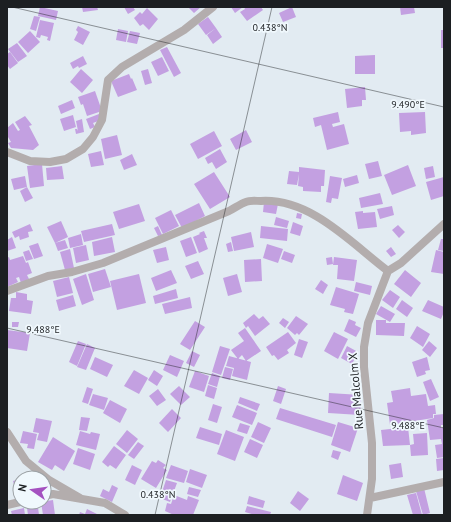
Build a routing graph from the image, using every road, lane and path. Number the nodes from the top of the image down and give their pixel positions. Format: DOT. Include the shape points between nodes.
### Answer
graph roads {
  1 [pos="213,7"];
  2 [pos="7,152"];
  3 [pos="444,224"];
  4 [pos="388,272"];
  5 [pos="7,291"];
  6 [pos="7,432"];
  7 [pos="444,482"];
  8 [pos="52,494"];
  9 [pos="80,498"];
  10 [pos="370,498"];
  11 [pos="125,515"];
  12 [pos="367,515"];
  1 -- 2 [label="street" via="184,30 122,67 108,80 102,120 84,149 66,159 50,162 30,162"];
  3 -- 4 [label="street"];
  4 -- 5 [label="street" via="344,235 315,216 288,203 265,200 246,202 230,211 103,262 72,272 48,276"];
  4 -- 10 [label="street, Rue Malcolm X" via="368,323 364,347 372,443"];
  6 -- 9 [label="street" via="26,461 50,480"];
  7 -- 10 [label="street"];
  8 -- 9 [label="street"];
  9 -- 11 [label="street" via="105,503"];
  10 -- 12 [label="street, Rue Malcolm X"];
}
